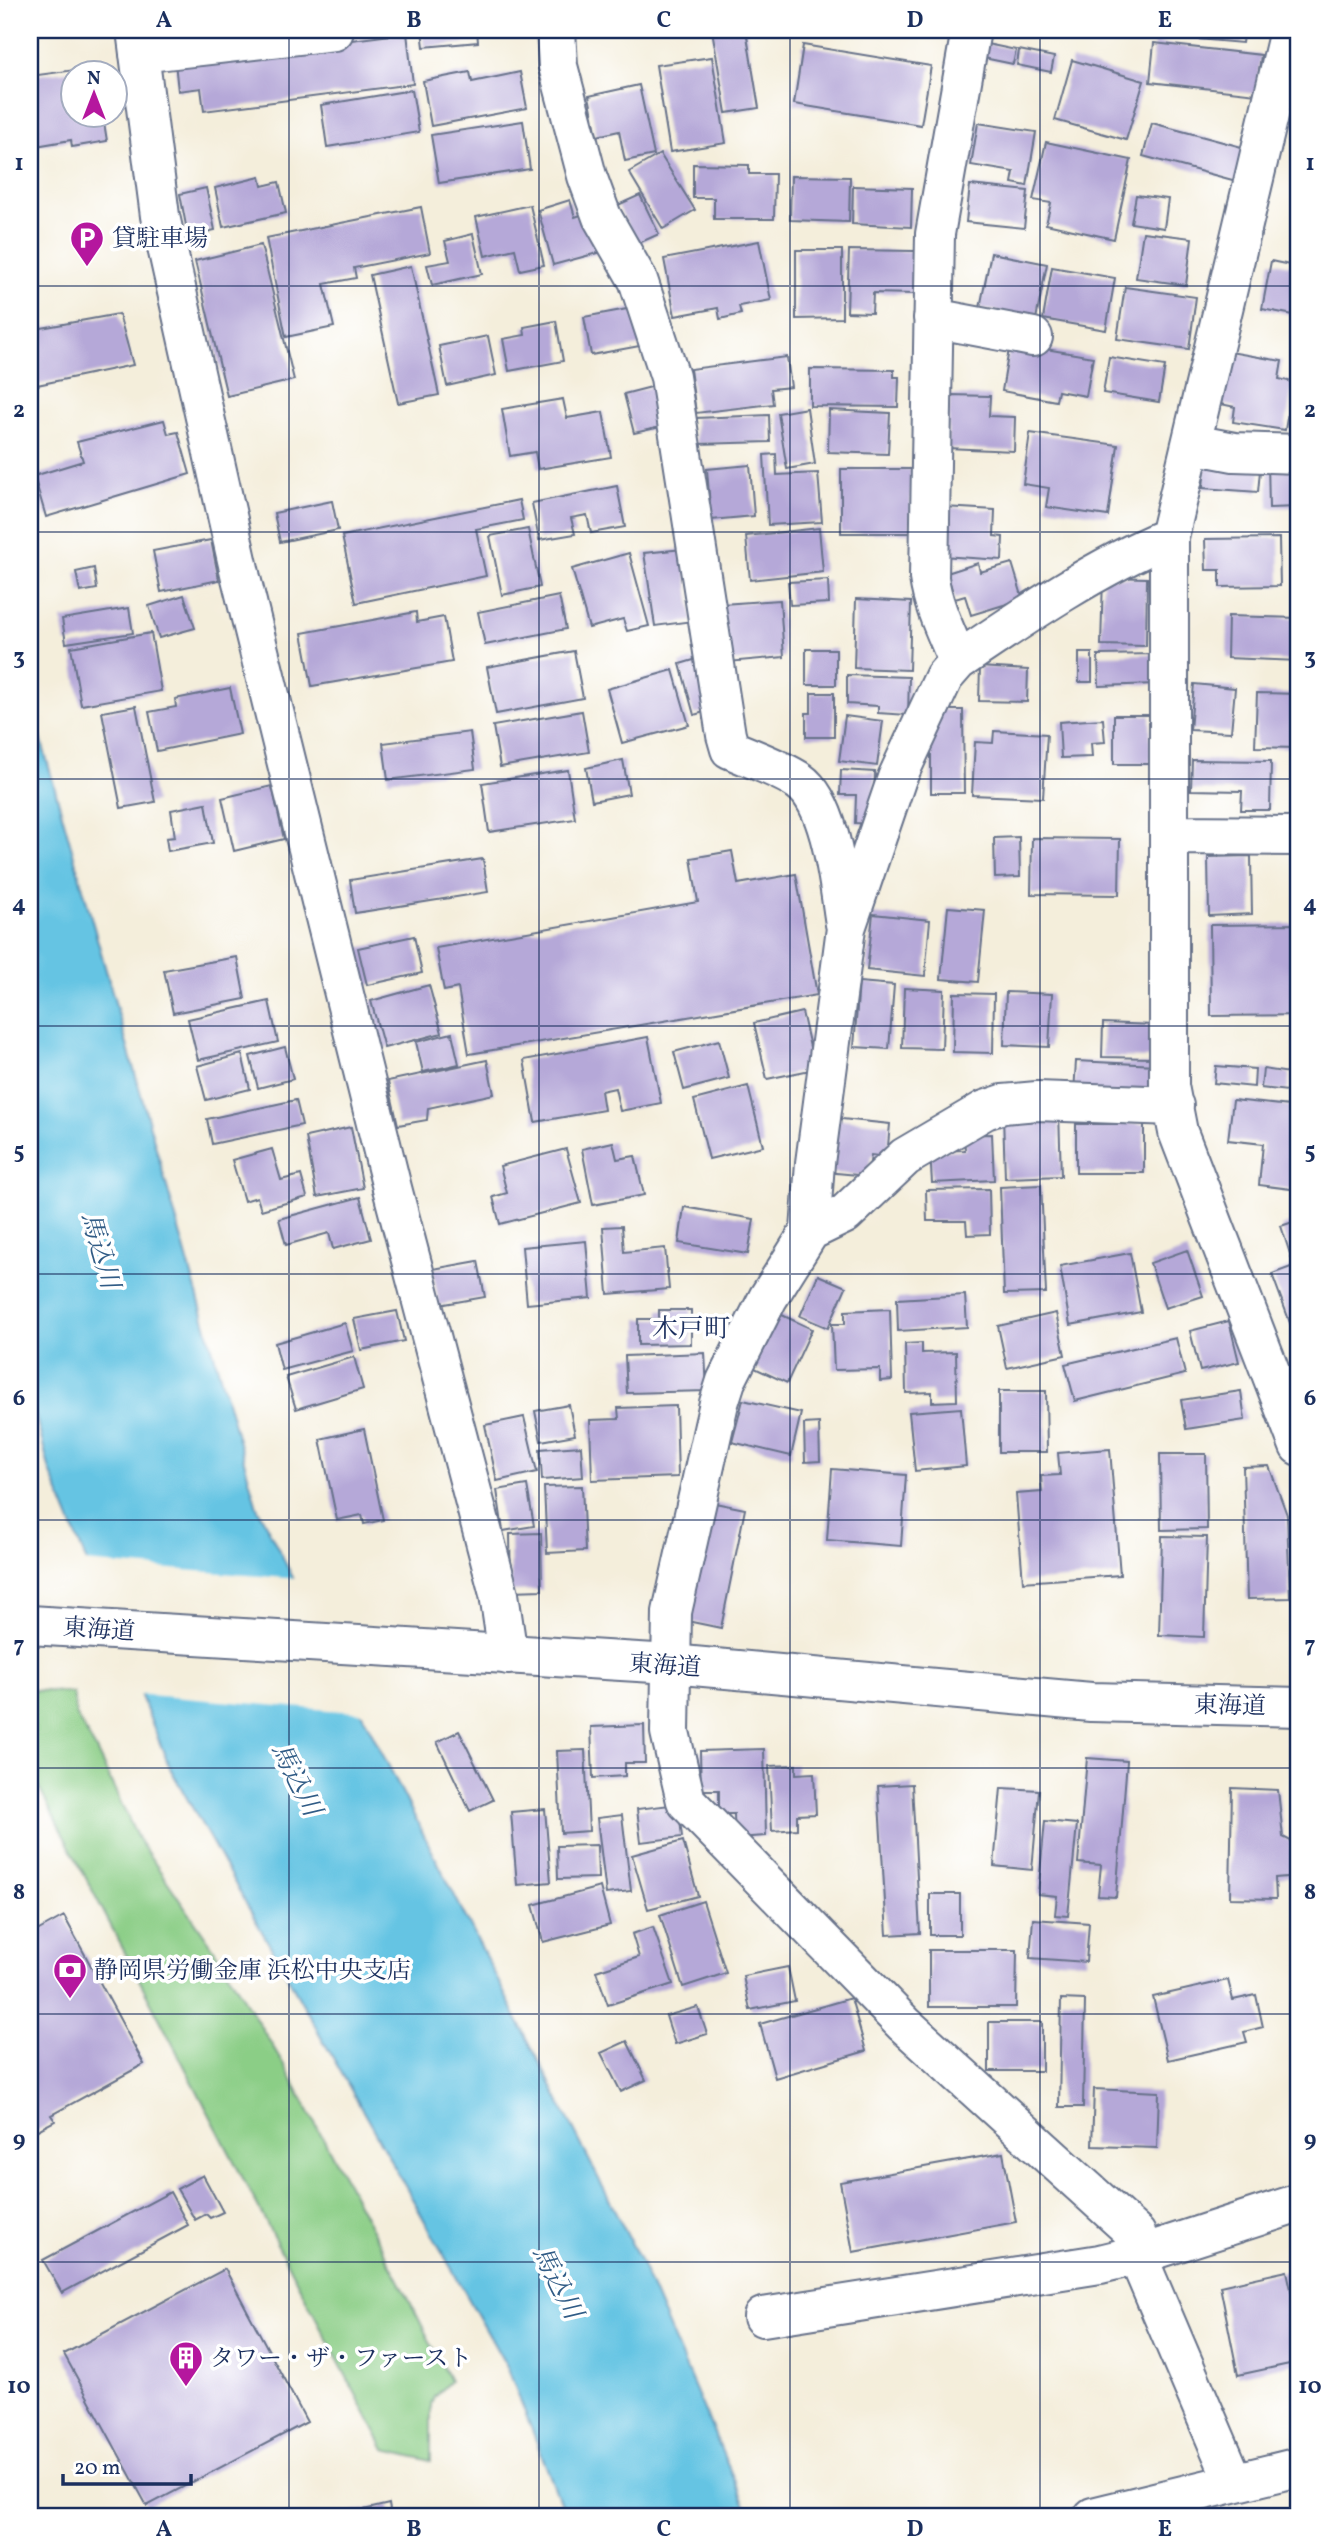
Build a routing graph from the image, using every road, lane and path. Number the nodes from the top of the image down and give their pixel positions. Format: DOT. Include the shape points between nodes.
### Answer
graph roads {
  1 [pos="556,30"];
  2 [pos="971,30"];
  3 [pos="1287,30"];
  4 [pos="334,31"];
  5 [pos="137,41"];
  6 [pos="933,318"];
  7 [pos="1033,337"];
  8 [pos="1192,444"];
  9 [pos="1299,454"];
  10 [pos="1169,537"];
  11 [pos="958,661"];
  12 [pos="1169,835"];
  13 [pos="1299,836"];
  14 [pos="846,929"];
  15 [pos="1174,1106"];
  16 [pos="810,1231"];
  17 [pos="1299,1446"];
  18 [pos="47,1626"];
  19 [pos="508,1655"];
  20 [pos="671,1664"];
  21 [pos="1299,1707"];
  22 [pos="1299,2203"];
  23 [pos="1141,2254"];
  24 [pos="763,2317"];
  25 [pos="1299,2467"];
  26 [pos="1234,2482"];
  27 [pos="1093,2517"];
  1 -- 14 [label="main road" via="558,66 587,176 602,217 638,280 670,377 730,749 801,782 812,798 824,817 832,847"];
  2 -- 6 [label="main road" via="935,234"];
  3 -- 8 [label="main road"];
  4 -- 5 [label="main road"];
  5 -- 19 [label="main road" via="160,216 242,578 392,1188 499,1594"];
  6 -- 7 [label="main road"];
  6 -- 11 [label="main road" via="929,578"];
  8 -- 9 [label="main road" via="1234,452"];
  8 -- 10 [label="main road"];
  10 -- 11 [label="main road" via="1134,551"];
  10 -- 12 [label="main road"];
  11 -- 14 [label="main road" via="944,677 897,778"];
  12 -- 13 [label="main road"];
  12 -- 15 [label="main road" via="1169,1086"];
  14 -- 16 [label="main road"];
  15 -- 16 [label="main road" via="1037,1101 985,1110 905,1157 845,1214"];
  15 -- 17 [label="main road" via="1178,1132"];
  16 -- 20 [label="main road" via="768,1298 726,1381 672,1612"];
  18 -- 19 [label="main road, 東海道"];
  19 -- 20 [label="main road, 東海道"];
  20 -- 21 [label="main road, 東海道" via="1091,1702"];
  20 -- 23 [label="main road" via="670,1732 686,1801 904,2024 1136,2234"];
  22 -- 23 [label="main road"];
  23 -- 24 [label="main road"];
  23 -- 26 [label="main road"];
  25 -- 26 [label="main road"];
  26 -- 27 [label="main road"];
}
